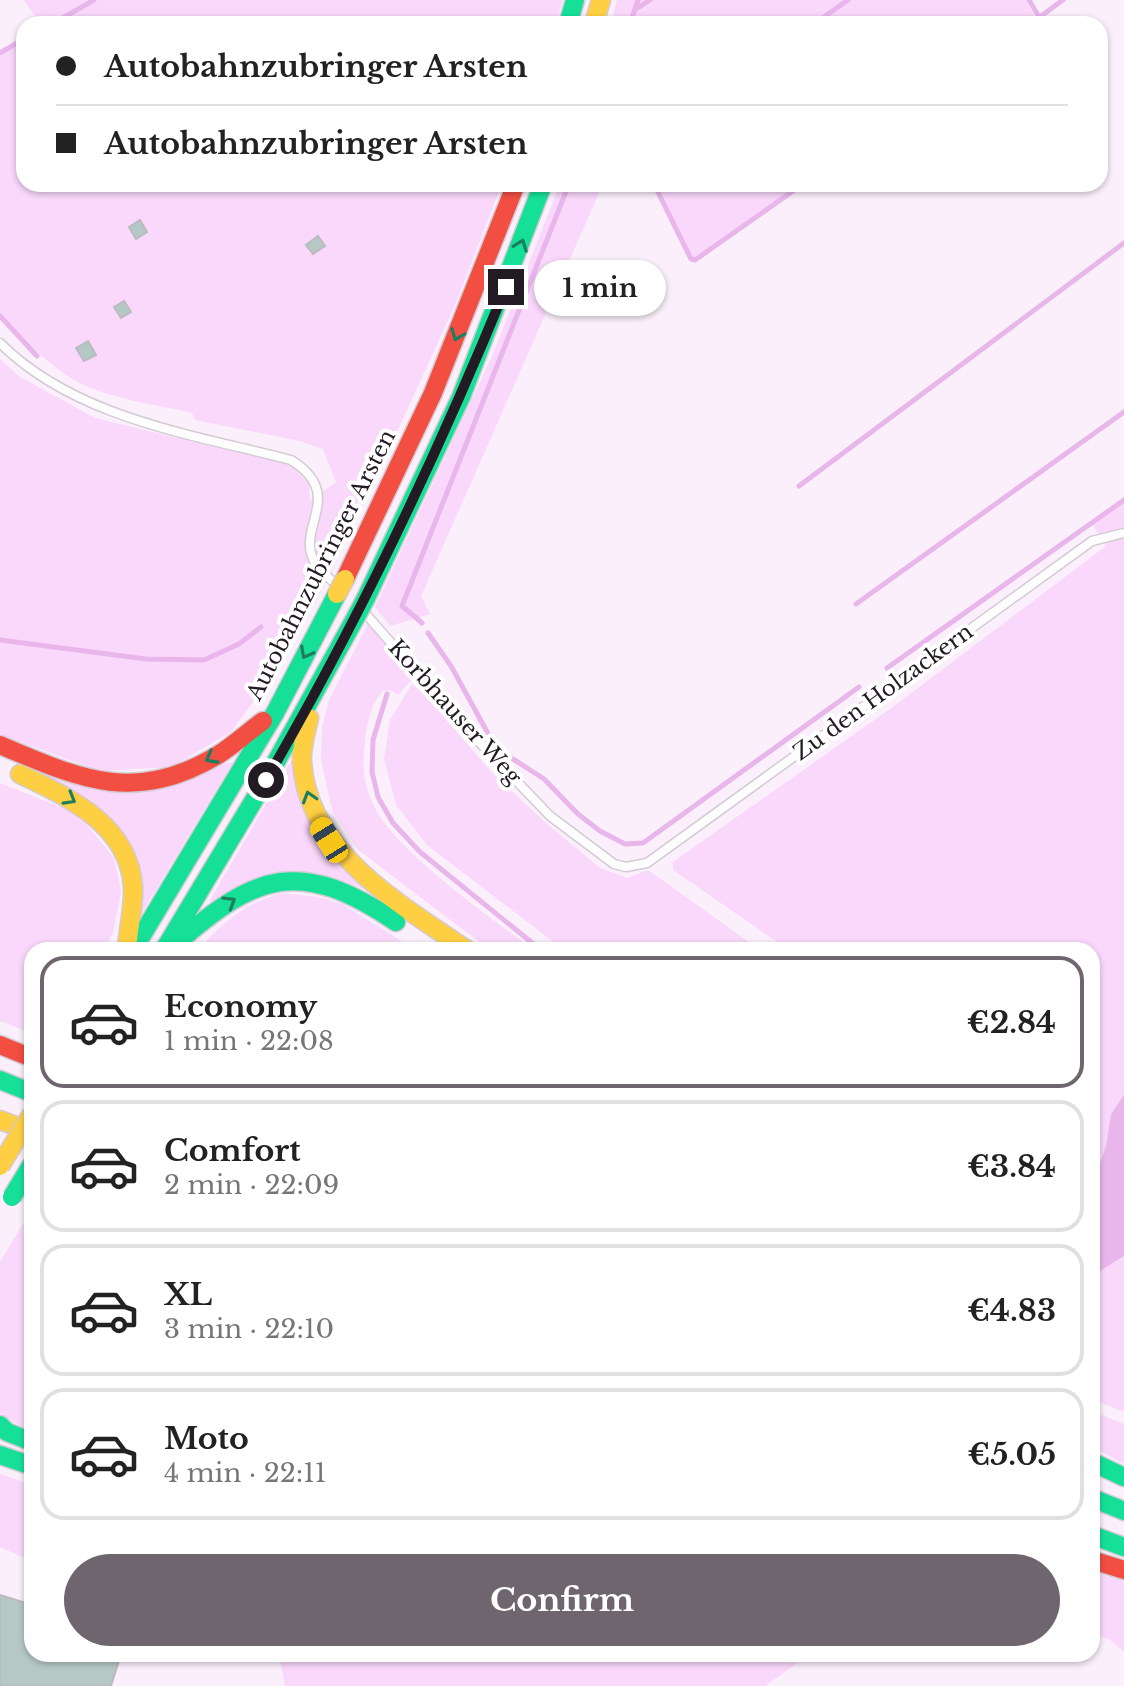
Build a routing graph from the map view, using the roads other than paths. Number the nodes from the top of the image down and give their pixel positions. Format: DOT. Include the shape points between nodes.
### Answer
graph roads {
  1 [pos="513,192"];
  2 [pos="540,192"];
  3 [pos="0,343"];
  4 [pos="1124,533"];
  5 [pos="351,597"];
  6 [pos="321,682"];
  7 [pos="275,713"];
  8 [pos="0,745"];
  9 [pos="0,765"];
  10 [pos="647,863"];
  11 [pos="129,942"];
  12 [pos="135,942"];
  13 [pos="171,942"];
  14 [pos="176,942"];
  15 [pos="424,942"];
  16 [pos="456,942"];
  17 [pos="0,1045"];
  18 [pos="24,1055"];
  19 [pos="0,1080"];
  20 [pos="24,1090"];
  21 [pos="0,1120"];
  22 [pos="24,1127"];
  23 [pos="24,1129"];
  24 [pos="0,1157"];
  25 [pos="24,1164"];
  26 [pos="0,1166"];
  27 [pos="24,1179"];
  28 [pos="0,1216"];
  29 [pos="0,1425"];
  30 [pos="24,1439"];
  31 [pos="0,1455"];
  32 [pos="24,1463"];
  33 [pos="1100,1466"];
  34 [pos="1124,1477"];
  35 [pos="1100,1501"];
  36 [pos="1124,1511"];
  37 [pos="1100,1538"];
  38 [pos="1124,1547"];
  39 [pos="1100,1562"];
  40 [pos="1124,1570"];
  1 -- 5 [label="highway, Autobahnzubringer Arsten, one-way"];
  5 -- 2 [label="highway, Autobahnzubringer Arsten, one-way" via="429,467"];
  3 -- 5 [label="lane, Korbhauser Weg" via="19,362 101,410 301,466 314,480 319,499 310,544 316,565"];
  4 -- 10 [label="lane, Zu den Holzackern" via="1092,541"];
  5 -- 6 [label="highway, Autobahnzubringer Arsten"];
  5 -- 7 [label="highway, Autobahnzubringer Arsten, one-way"];
  5 -- 10 [label="lane, Korbhauser Weg" via="550,816 614,864"];
  6 -- 13 [label="highway, Autobahnzubringer Arsten"];
  16 -- 6 [label="highway, one-way" via="350,863 316,819 307,795 302,750"];
  7 -- 8 [label="highway, one-way" via="220,754 155,782 108,784"];
  7 -- 12 [label="highway, Autobahnzubringer Arsten"];
  9 -- 11 [label="highway, one-way" via="80,805 103,820 117,838 133,885"];
  14 -- 15 [label="highway, one-way" via="229,901 262,885 300,882 338,889 372,905"];
  17 -- 18 [label="highway"];
  19 -- 20 [label="highway"];
  21 -- 23 [label="highway"];
  22 -- 26 [label="highway, bridge"];
  24 -- 25 [label="highway"];
  27 -- 28 [label="highway, bridge"];
  29 -- 30 [label="highway"];
  31 -- 32 [label="highway"];
  33 -- 34 [label="highway"];
  35 -- 36 [label="highway"];
  37 -- 38 [label="highway"];
  39 -- 40 [label="highway"];
}
